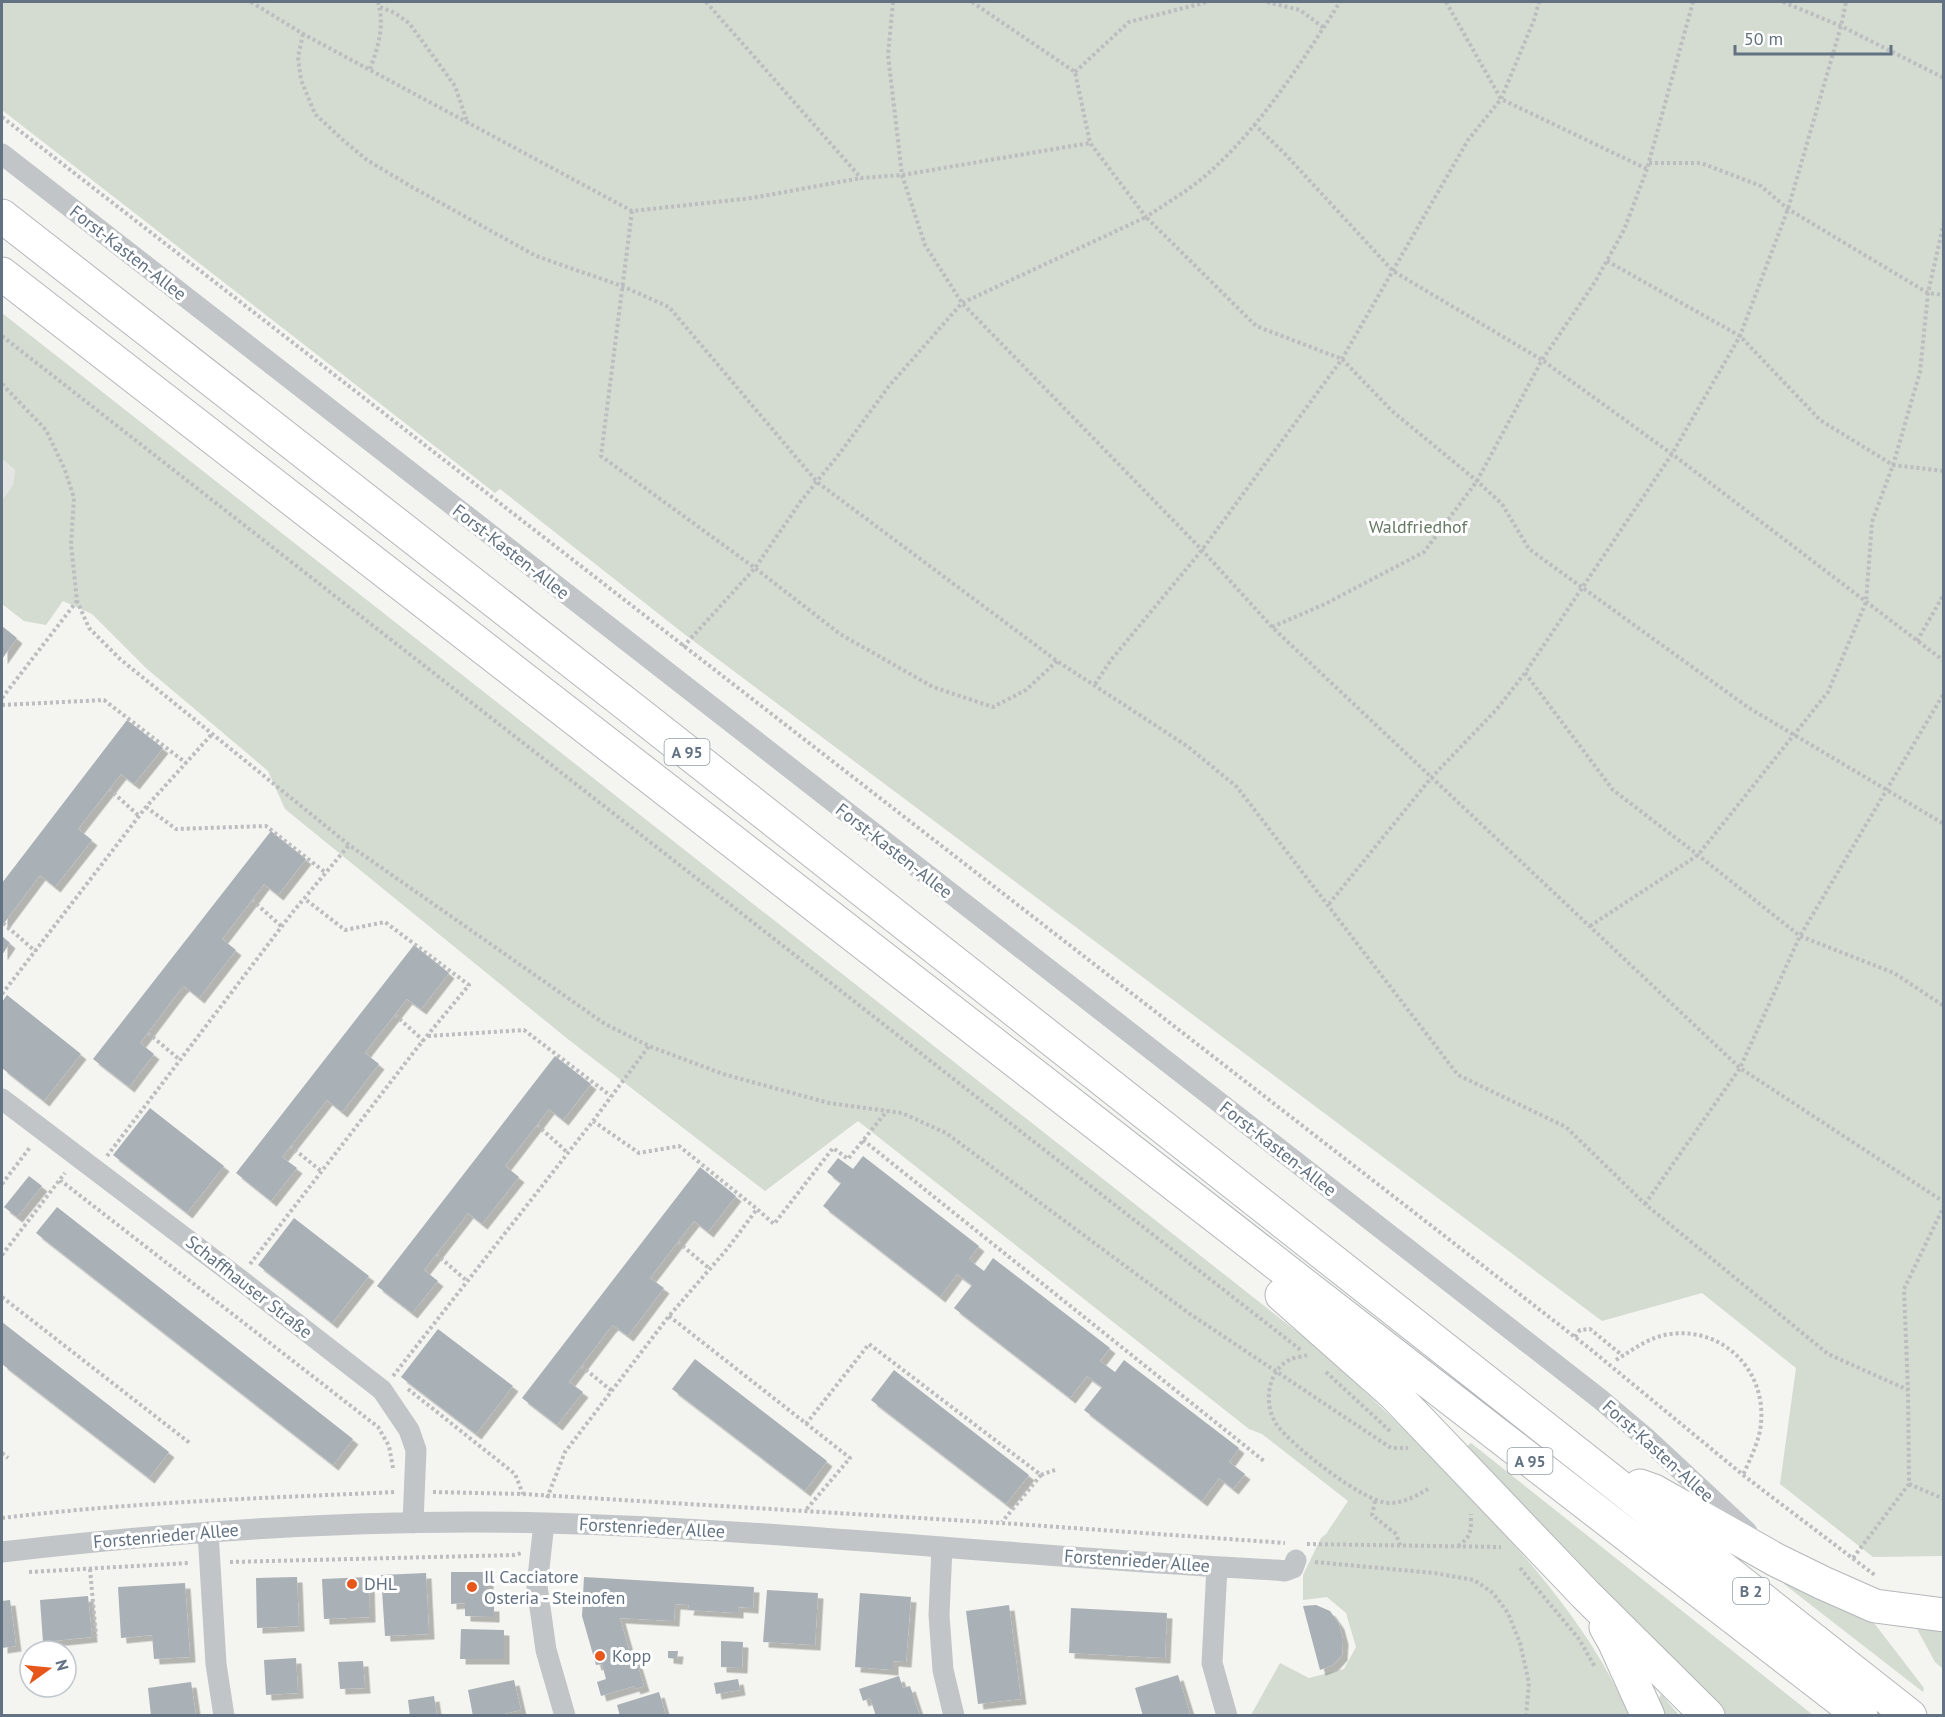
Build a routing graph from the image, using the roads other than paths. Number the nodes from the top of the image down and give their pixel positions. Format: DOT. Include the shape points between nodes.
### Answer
graph roads {
  1 [pos="2,154"];
  2 [pos="2,216"];
  3 [pos="2,274"];
  4 [pos="2,1099"];
  5 [pos="1200,1206"];
  6 [pos="1591,1466"];
  7 [pos="413,1523"];
  8 [pos="544,1523"];
  9 [pos="208,1532"];
  10 [pos="942,1547"];
  11 [pos="2,1552"];
  12 [pos="1300,1552"];
  13 [pos="1776,1560"];
  14 [pos="1217,1567"];
  15 [pos="1586,1595"];
  16 [pos="1944,1615"];
  17 [pos="224,1716"];
  18 [pos="565,1716"];
  19 [pos="954,1716"];
  20 [pos="1227,1716"];
  21 [pos="1648,1716"];
  22 [pos="1708,1716"];
  23 [pos="1861,1716"];
  24 [pos="1910,1716"];
  1 -- 13 [label="street, Forst-Kasten-Allee" via="1600,1399"];
  2 -- 6 [label="highway, A 95"];
  3 -- 5 [label="highway, A 95"];
  4 -- 7 [label="street, Schaffhauser Straße" via="238,1278 387,1383 416,1450"];
  5 -- 15 [label="highway" via="1242,1260 1395,1395"];
  5 -- 23 [label="highway, A 95"];
  6 -- 13 [label="highway" via="1654,1491"];
  6 -- 24 [label="highway, B 2"];
  7 -- 8 [label="street, Forstenrieder Allee"];
  7 -- 9 [label="street, Forstenrieder Allee"];
  8 -- 10 [label="street, Forstenrieder Allee" via="714,1530"];
  8 -- 18 [label="street" via="537,1586 546,1650"];
  9 -- 11 [label="street, Forstenrieder Allee"];
  9 -- 17 [label="street" via="216,1664"];
  10 -- 14 [label="street, Forstenrieder Allee"];
  10 -- 19 [label="street" via="939,1615 943,1670"];
  12 -- 14 [label="street, Forstenrieder Allee" via="1293,1568 1285,1571"];
  13 -- 16 [label="highway" via="1875,1606"];
  14 -- 20 [label="street" via="1212,1663"];
  15 -- 21 [label="highway" via="1614,1641"];
  15 -- 22 [label="highway"];
}
